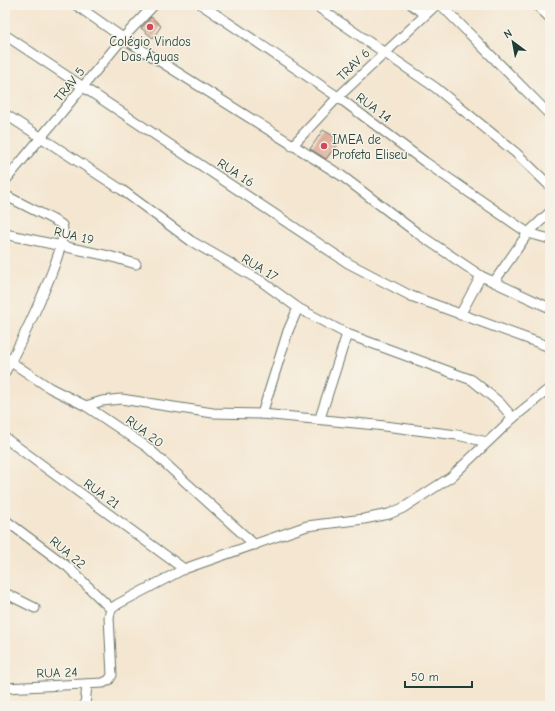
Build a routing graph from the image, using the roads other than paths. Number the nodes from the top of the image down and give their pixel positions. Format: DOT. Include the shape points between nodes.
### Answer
graph roads {
  1 [pos="76,5"];
  2 [pos="154,5"];
  3 [pos="202,5"];
  4 [pos="315,5"];
  5 [pos="412,5"];
  6 [pos="436,5"];
  7 [pos="441,5"];
  8 [pos="536,5"];
  9 [pos="425,14"];
  10 [pos="550,18"];
  11 [pos="5,35"];
  12 [pos="123,38"];
  13 [pos="384,52"];
  14 [pos="83,86"];
  15 [pos="338,97"];
  16 [pos="5,114"];
  17 [pos="550,115"];
  18 [pos="41,138"];
  19 [pos="292,146"];
  20 [pos="5,181"];
  21 [pos="550,186"];
  22 [pos="5,195"];
  23 [pos="550,212"];
  24 [pos="528,233"];
  25 [pos="5,234"];
  26 [pos="550,240"];
  27 [pos="61,245"];
  28 [pos="136,264"];
  29 [pos="482,276"];
  30 [pos="494,282"];
  31 [pos="298,308"];
  32 [pos="550,308"];
  33 [pos="460,315"];
  34 [pos="347,334"];
  35 [pos="550,347"];
  36 [pos="8,360"];
  37 [pos="5,372"];
  38 [pos="550,388"];
  39 [pos="86,406"];
  40 [pos="262,414"];
  41 [pos="320,418"];
  42 [pos="512,418"];
  43 [pos="5,438"];
  44 [pos="487,442"];
  45 [pos="5,520"];
  46 [pos="255,545"];
  47 [pos="184,569"];
  48 [pos="5,593"];
  49 [pos="35,608"];
  50 [pos="111,609"];
  51 [pos="87,684"];
  52 [pos="5,688"];
  53 [pos="85,706"];
  1 -- 12 [label="street"];
  2 -- 12 [label="street, TRAV 5"];
  3 -- 15 [label="street, RUA 14"];
  4 -- 13 [label="street"];
  5 -- 9 [label="street"];
  6 -- 9 [label="street, TRAV 6"];
  7 -- 17 [label="street"];
  8 -- 10 [label="street"];
  9 -- 13 [label="street, TRAV 6"];
  11 -- 14 [label="street, RUA 16"];
  12 -- 14 [label="street, TRAV 5"];
  12 -- 19 [label="street"];
  13 -- 15 [label="street, TRAV 6"];
  13 -- 21 [label="street" via="486,127"];
  14 -- 18 [label="street, TRAV 5"];
  14 -- 33 [label="street, RUA 16" via="348,263 411,296"];
  15 -- 19 [label="street, TRAV 6"];
  15 -- 24 [label="street, RUA 14" via="425,162"];
  16 -- 18 [label="street, RUA 17"];
  18 -- 20 [label="street, TRAV 5"];
  18 -- 31 [label="street, RUA 17" via="122,190 192,241 261,281"];
  19 -- 29 [label="street" via="342,176 417,233"];
  22 -- 27 [label="street" via="60,222 63,229"];
  23 -- 24 [label="street"];
  24 -- 26 [label="street, RUA 14"];
  24 -- 30 [label="street"];
  25 -- 27 [label="street, RUA 19"];
  27 -- 28 [label="street, RUA 19"];
  27 -- 36 [label="street" via="44,293"];
  29 -- 30 [label="street"];
  29 -- 33 [label="street"];
  30 -- 32 [label="street"];
  31 -- 34 [label="street, RUA 17"];
  31 -- 40 [label="street" via="288,331"];
  33 -- 35 [label="street, RUA 16"];
  34 -- 41 [label="street"];
  34 -- 42 [label="street, RUA 17" via="472,380 500,403"];
  36 -- 37 [label="street"];
  36 -- 39 [label="street, RUA 20" via="50,388"];
  38 -- 42 [label="street"];
  39 -- 40 [label="street" via="121,399 213,412"];
  39 -- 46 [label="street, RUA 20" via="147,447"];
  40 -- 41 [label="street"];
  41 -- 44 [label="street" via="426,431"];
  42 -- 44 [label="street"];
  43 -- 47 [label="street, RUA 21"];
  44 -- 46 [label="street" via="451,477 403,508 378,516 307,526"];
  45 -- 50 [label="street, RUA 22" via="68,567"];
  46 -- 47 [label="street"];
  47 -- 50 [label="street"];
  48 -- 49 [label="street"];
  50 -- 51 [label="street, RUA 24" via="109,617 112,675 104,683"];
  51 -- 52 [label="street, RUA 24"];
  51 -- 53 [label="street"];
}
